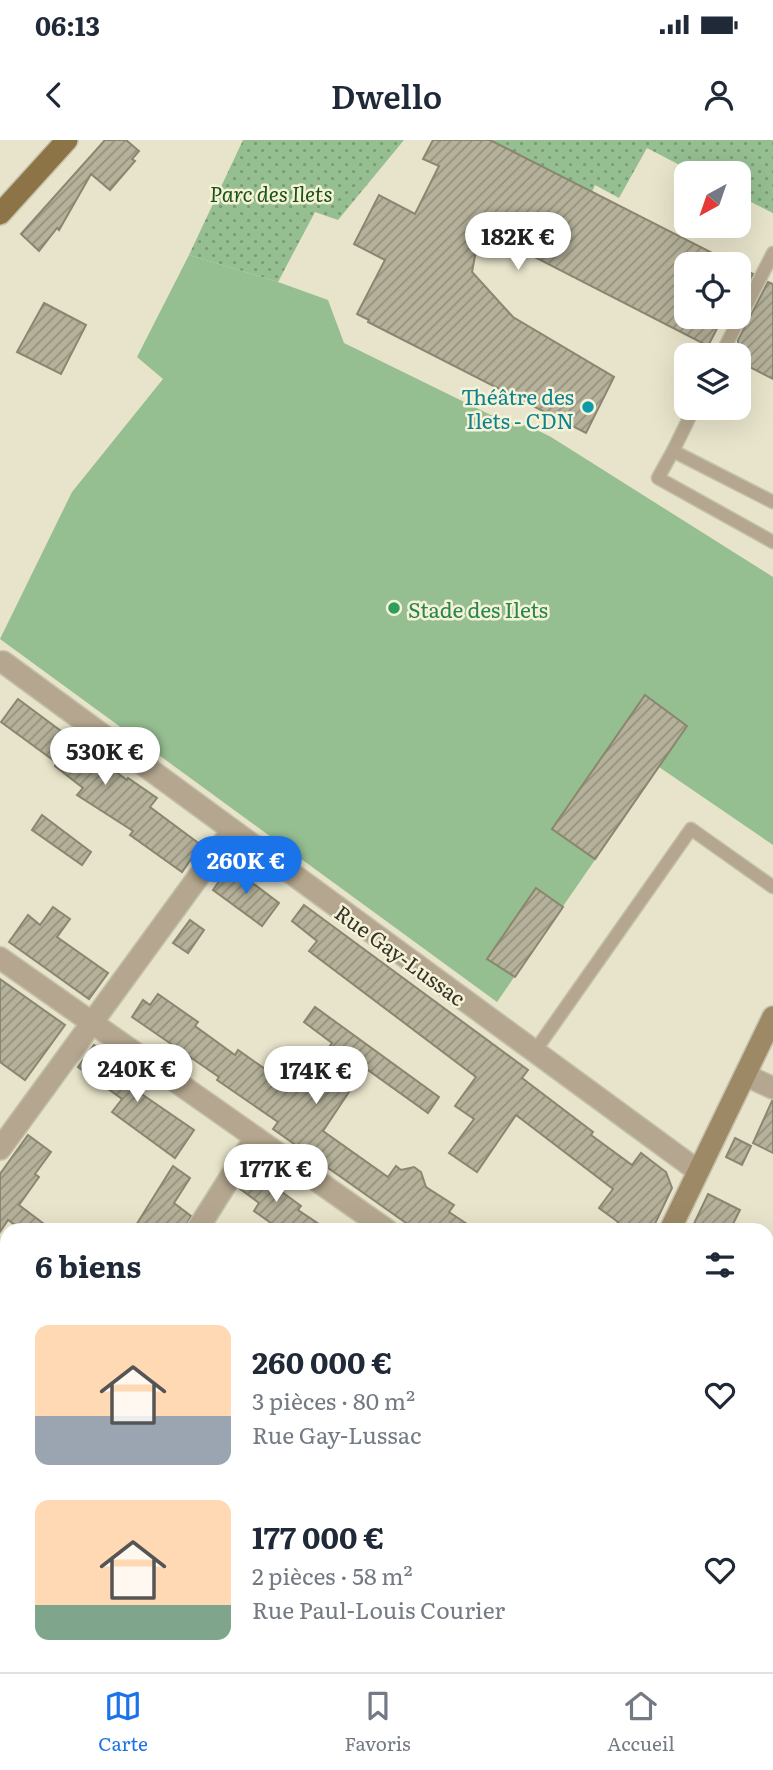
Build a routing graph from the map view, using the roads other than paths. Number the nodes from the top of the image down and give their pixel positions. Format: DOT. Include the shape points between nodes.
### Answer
graph roads {
  1 [pos="67,140"];
  2 [pos="0,214"];
  3 [pos="773,253"];
  4 [pos="727,343"];
  5 [pos="688,420"];
  6 [pos="673,451"];
  7 [pos="773,502"];
  8 [pos="773,542"];
  9 [pos="3,662"];
  10 [pos="232,832"];
  11 [pos="773,887"];
  12 [pos="0,958"];
  13 [pos="773,1017"];
  14 [pos="91,1023"];
  15 [pos="535,1051"];
  16 [pos="745,1075"];
  17 [pos="773,1088"];
  18 [pos="255,1138"];
  19 [pos="0,1149"];
  20 [pos="698,1171"];
  21 [pos="201,1223"];
  22 [pos="377,1223"];
  23 [pos="673,1223"];
  1 -- 2 [label="main road"];
  3 -- 4 [label="lane"];
  5 -- 6 [label="lane"];
  6 -- 7 [label="lane"];
  6 -- 8 [label="lane" via="658,478"];
  9 -- 10 [label="street, Rue Gay-Lussac"];
  10 -- 14 [label="street"];
  10 -- 15 [label="street, Rue Gay-Lussac"];
  11 -- 15 [label="lane" via="691,829"];
  12 -- 14 [label="street"];
  13 -- 16 [label="street"];
  14 -- 18 [label="street"];
  14 -- 19 [label="street"];
  15 -- 20 [label="street, Rue Gay-Lussac"];
  16 -- 17 [label="street"];
  16 -- 20 [label="street"];
  18 -- 21 [label="street"];
  18 -- 22 [label="street"];
  20 -- 23 [label="street"];
}
